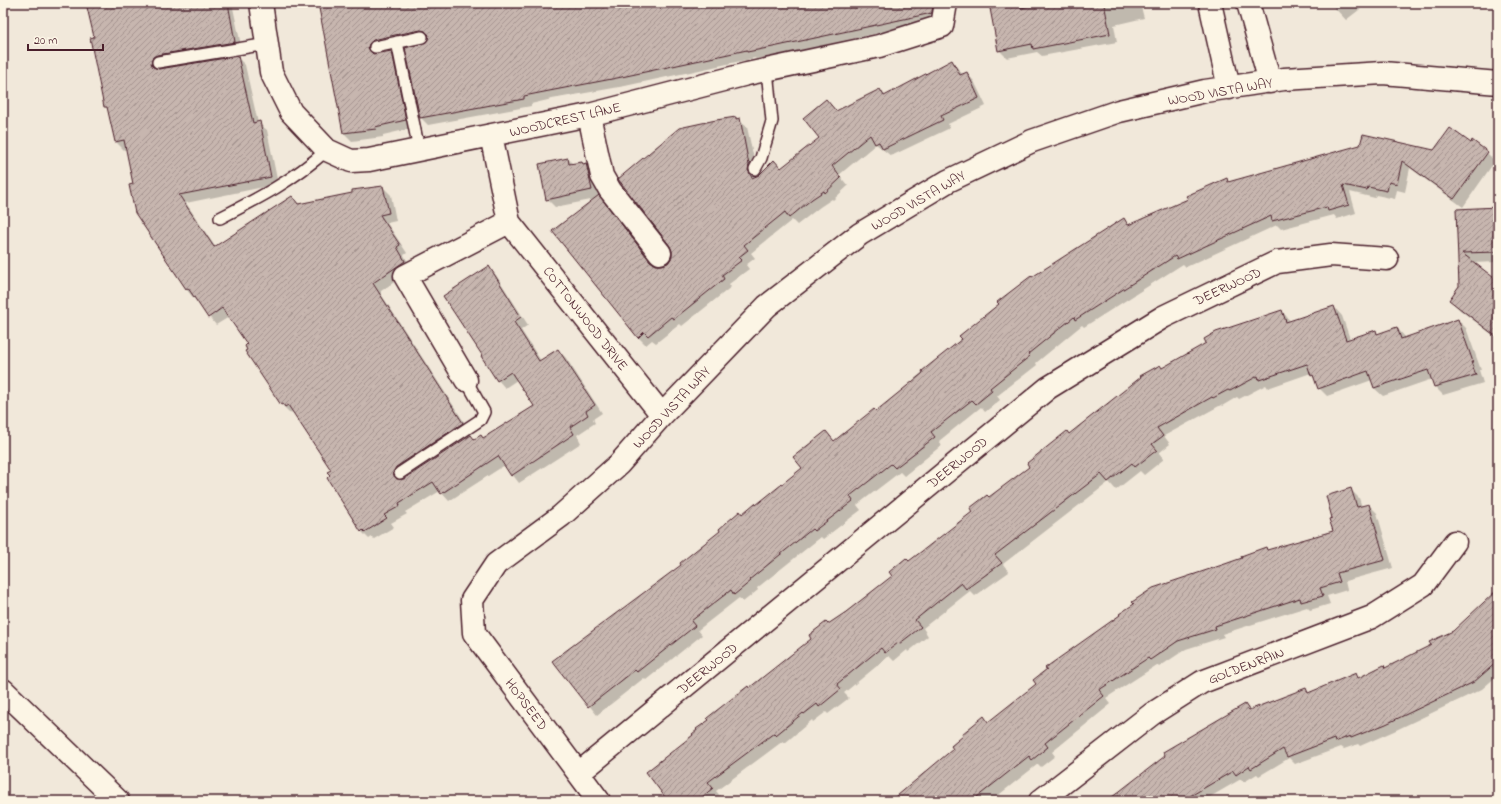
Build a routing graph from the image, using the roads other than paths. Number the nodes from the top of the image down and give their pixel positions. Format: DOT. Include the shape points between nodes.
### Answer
graph roads {
  1 [pos="261,3"];
  2 [pos="946,3"];
  3 [pos="1210,3"];
  4 [pos="1248,3"];
  5 [pos="422,37"];
  6 [pos="397,42"];
  7 [pos="267,44"];
  8 [pos="375,48"];
  9 [pos="158,62"];
  10 [pos="767,70"];
  11 [pos="1270,82"];
  12 [pos="1498,84"];
  13 [pos="1229,88"];
  14 [pos="589,114"];
  15 [pos="491,136"];
  16 [pos="327,150"];
  17 [pos="419,150"];
  18 [pos="755,169"];
  19 [pos="220,218"];
  20 [pos="509,222"];
  21 [pos="660,253"];
  22 [pos="1387,260"];
  23 [pos="466,380"];
  24 [pos="662,415"];
  25 [pos="400,473"];
  26 [pos="1455,542"];
  27 [pos="472,600"];
  28 [pos="3,690"];
  29 [pos="579,773"];
  30 [pos="118,801"];
  31 [pos="599,801"];
  32 [pos="1040,801"];
  1 -- 7 [label="main road, WOODCREST LANE"];
  2 -- 10 [label="main road, WOODCREST LANE" via="942,26 879,46"];
  3 -- 13 [label="main road"];
  4 -- 11 [label="main road"];
  5 -- 6 [label="lane"];
  6 -- 8 [label="lane"];
  6 -- 17 [label="lane"];
  7 -- 9 [label="lane"];
  7 -- 16 [label="main road, WOODCREST LANE" via="271,72 291,112"];
  10 -- 14 [label="main road, WOODCREST LANE"];
  10 -- 18 [label="lane" via="772,121"];
  11 -- 12 [label="main road, WOOD VISTA WAY" via="1383,73"];
  11 -- 13 [label="main road, WOOD VISTA WAY"];
  13 -- 24 [label="main road, WOOD VISTA WAY" via="1119,111 1032,141 948,180 860,234 767,306"];
  14 -- 15 [label="main road, WOODCREST LANE"];
  14 -- 21 [label="main road" via="602,176 610,190"];
  15 -- 17 [label="main road, WOODCREST LANE"];
  15 -- 20 [label="main road, COTTONWOOD DRIVE"];
  16 -- 17 [label="main road, WOODCREST LANE" via="351,161"];
  16 -- 19 [label="lane" via="305,170 280,187"];
  20 -- 23 [label="main road" via="405,276"];
  20 -- 24 [label="main road, COTTONWOOD DRIVE"];
  22 -- 29 [label="main road, DEERWOOD" via="1331,255 1277,262 1163,317 1048,388"];
  23 -- 25 [label="lane" via="484,412 480,420"];
  24 -- 27 [label="main road, WOOD VISTA WAY" via="619,464 561,516 496,564"];
  26 -- 32 [label="main road, GOLDENRAIN" via="1423,585 1372,617 1202,682 1152,714"];
  27 -- 29 [label="main road, HOPSEED" via="474,633"];
  28 -- 30 [label="main road"];
  29 -- 31 [label="main road, HOPSEED"];
}
